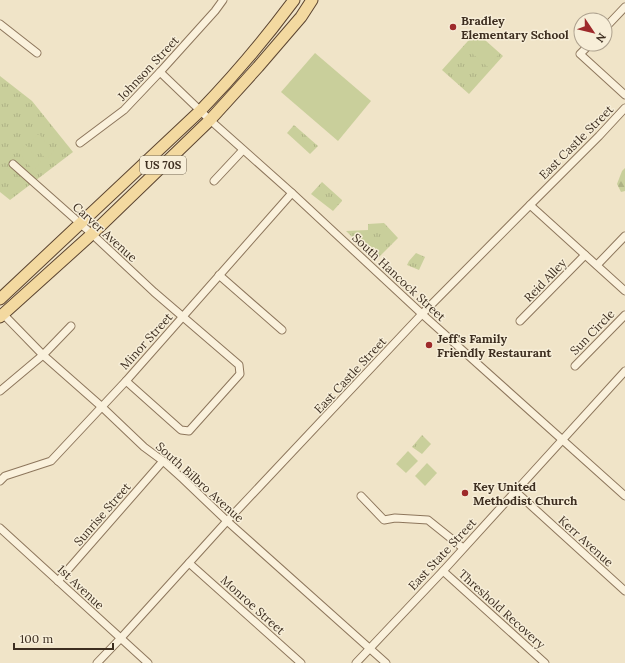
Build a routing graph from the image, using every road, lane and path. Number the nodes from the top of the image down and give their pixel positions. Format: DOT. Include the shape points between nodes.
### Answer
graph roads {
  1 [pos="223,0"];
  2 [pos="294,0"];
  3 [pos="312,0"];
  4 [pos="621,0"];
  5 [pos="625,5"];
  6 [pos="613,19"];
  7 [pos="0,24"];
  8 [pos="582,52"];
  9 [pos="38,53"];
  10 [pos="160,72"];
  11 [pos="625,95"];
  12 [pos="625,108"];
  13 [pos="200,111"];
  14 [pos="210,120"];
  15 [pos="80,143"];
  16 [pos="244,150"];
  17 [pos="12,164"];
  18 [pos="214,181"];
  19 [pos="292,193"];
  20 [pos="530,205"];
  21 [pos="80,224"];
  22 [pos="92,234"];
  23 [pos="625,236"];
  24 [pos="585,255"];
  25 [pos="597,265"];
  26 [pos="219,275"];
  27 [pos="625,291"];
  28 [pos="0,298"];
  29 [pos="422,314"];
  30 [pos="625,315"];
  31 [pos="2,316"];
  32 [pos="183,317"];
  33 [pos="520,321"];
  34 [pos="71,326"];
  35 [pos="282,330"];
  36 [pos="43,355"];
  37 [pos="575,366"];
  38 [pos="625,371"];
  39 [pos="126,381"];
  40 [pos="0,391"];
  41 [pos="102,407"];
  42 [pos="562,439"];
  43 [pos="163,461"];
  44 [pos="0,480"];
  45 [pos="515,491"];
  46 [pos="361,496"];
  47 [pos="625,496"];
  48 [pos="227,521"];
  49 [pos="0,528"];
  50 [pos="464,548"];
  51 [pos="189,563"];
  52 [pos="443,571"];
  53 [pos="58,581"];
  54 [pos="625,591"];
  55 [pos="120,639"];
  56 [pos="370,648"];
  57 [pos="97,663"];
  58 [pos="148,663"];
  59 [pos="302,663"];
  60 [pos="356,663"];
  61 [pos="386,663"];
  62 [pos="545,663"];
  1 -- 10 [label="street, Johnson Street"];
  2 -- 13 [label="main road, US 70S" via="231,79"];
  3 -- 14 [label="main road, US 70S" via="301,18"];
  4 -- 5 [label="street"];
  5 -- 6 [label="street"];
  7 -- 9 [label="street"];
  8 -- 11 [label="street" via="580,54"];
  10 -- 13 [label="street, South Hancock Street"];
  10 -- 15 [label="street, Johnson Street" via="124,110"];
  12 -- 20 [label="street, East Castle Street"];
  13 -- 14 [label="street, South Hancock Street"];
  13 -- 21 [label="main road, US 70S"];
  14 -- 16 [label="street, South Hancock Street"];
  14 -- 22 [label="main road, US 70S"];
  16 -- 18 [label="street"];
  16 -- 19 [label="street, South Hancock Street"];
  17 -- 21 [label="street, Carver Avenue"];
  19 -- 26 [label="street, Minor Street"];
  19 -- 29 [label="street, South Hancock Street"];
  20 -- 24 [label="street"];
  20 -- 29 [label="street, East Castle Street"];
  21 -- 22 [label="street, Carver Avenue"];
  21 -- 28 [label="main road, US 70S"];
  22 -- 31 [label="main road, US 70S"];
  22 -- 32 [label="street, Carver Avenue"];
  23 -- 25 [label="street"];
  24 -- 25 [label="street"];
  24 -- 33 [label="street, Reid Alley"];
  25 -- 27 [label="street"];
  26 -- 32 [label="street, Minor Street"];
  26 -- 35 [label="street"];
  29 -- 42 [label="street, South Hancock Street"];
  29 -- 48 [label="street, East Castle Street"];
  30 -- 37 [label="street, Sun Circle"];
  31 -- 36 [label="street, South Bilbro Avenue"];
  32 -- 39 [label="street, Minor Street"];
  32 -- 39 [label="street, Carver Avenue" via="238,365 240,374 189,431 181,430"];
  34 -- 36 [label="street"];
  36 -- 40 [label="street"];
  36 -- 41 [label="street, South Bilbro Avenue"];
  38 -- 42 [label="street, East State Street"];
  39 -- 41 [label="street, Minor Street"];
  41 -- 43 [label="street, South Bilbro Avenue"];
  41 -- 44 [label="street, Minor Street" via="52,461 5,476"];
  42 -- 45 [label="street, East State Street"];
  42 -- 47 [label="street, South Hancock Street"];
  43 -- 48 [label="street, South Bilbro Avenue"];
  43 -- 53 [label="street, Sunrise Street"];
  45 -- 50 [label="street, East State Street"];
  45 -- 54 [label="street, Kerr Avenue"];
  46 -- 50 [label="street" via="384,520 428,520"];
  48 -- 51 [label="street, East Castle Street"];
  48 -- 56 [label="street, South Bilbro Avenue"];
  49 -- 53 [label="street, 1st Avenue"];
  50 -- 52 [label="street, East State Street"];
  51 -- 55 [label="street, East Castle Street"];
  51 -- 59 [label="street, Monroe Street"];
  52 -- 56 [label="street, East State Street"];
  52 -- 62 [label="street, Threshold Recovery"];
  53 -- 55 [label="street, 1st Avenue"];
  55 -- 57 [label="street, East Castle Street"];
  55 -- 58 [label="street, 1st Avenue"];
  56 -- 60 [label="street, East State Street"];
  56 -- 61 [label="street, South Bilbro Avenue"];
}
